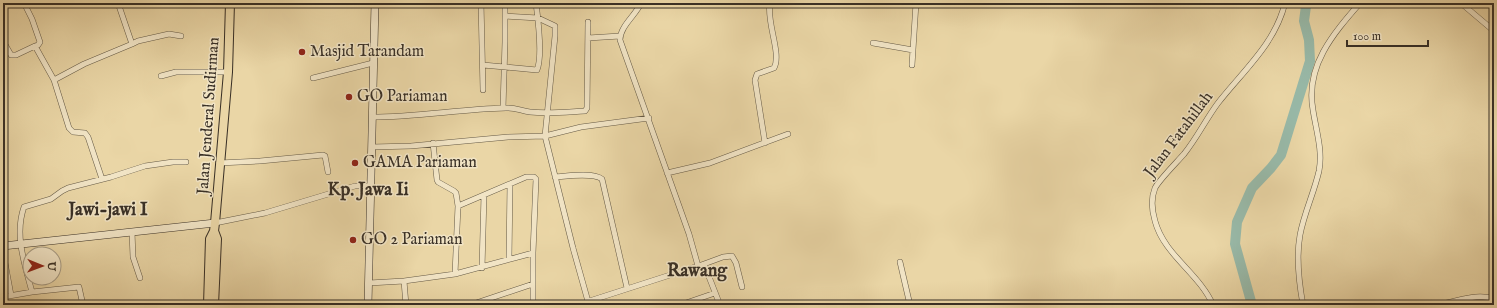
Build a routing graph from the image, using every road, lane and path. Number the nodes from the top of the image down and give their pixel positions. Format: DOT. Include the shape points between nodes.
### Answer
graph roads {
  1 [pos="24,3"];
  2 [pos="118,3"];
  3 [pos="230,3"];
  4 [pos="375,3"];
  5 [pos="481,3"];
  6 [pos="505,3"];
  7 [pos="536,3"];
  8 [pos="641,3"];
  9 [pos="770,3"];
  10 [pos="916,3"];
  11 [pos="1285,3"];
  12 [pos="1360,3"];
  13 [pos="1461,3"];
  14 [pos="505,16"];
  15 [pos="538,18"];
  16 [pos="588,22"];
  17 [pos="1494,31"];
  18 [pos="181,36"];
  19 [pos="620,36"];
  20 [pos="588,38"];
  21 [pos="3,41"];
  22 [pos="873,43"];
  23 [pos="132,44"];
  24 [pos="35,46"];
  25 [pos="913,50"];
  26 [pos="373,63"];
  27 [pos="483,65"];
  28 [pos="912,65"];
  29 [pos="505,68"];
  30 [pos="228,72"];
  31 [pos="161,76"];
  32 [pos="313,78"];
  33 [pos="54,80"];
  34 [pos="483,90"];
  35 [pos="503,108"];
  36 [pos="548,114"];
  37 [pos="372,117"];
  38 [pos="648,118"];
  39 [pos="788,134"];
  40 [pos="545,136"];
  41 [pos="434,143"];
  42 [pos="765,143"];
  43 [pos="372,147"];
  44 [pos="186,162"];
  45 [pos="220,163"];
  46 [pos="328,172"];
  47 [pos="667,173"];
  48 [pos="555,177"];
  49 [pos="102,179"];
  50 [pos="510,184"];
  51 [pos="371,186"];
  52 [pos="484,195"];
  53 [pos="458,206"];
  54 [pos="215,227"];
  55 [pos="132,232"];
  56 [pos="20,244"];
  57 [pos="3,246"];
  58 [pos="3,252"];
  59 [pos="533,253"];
  60 [pos="509,259"];
  61 [pos="900,262"];
  62 [pos="704,264"];
  63 [pos="698,266"];
  64 [pos="482,268"];
  65 [pos="455,274"];
  66 [pos="140,278"];
  67 [pos="404,281"];
  68 [pos="369,283"];
  69 [pos="533,284"];
  70 [pos="742,287"];
  71 [pos="627,288"];
  72 [pos="32,292"];
  73 [pos="715,293"];
  74 [pos="11,296"];
  75 [pos="3,298"];
  76 [pos="1494,299"];
  77 [pos="476,303"];
  78 [pos="588,303"];
  79 [pos="83,305"];
  80 [pos="208,305"];
  81 [pos="214,305"];
  82 [pos="368,305"];
  83 [pos="406,305"];
  84 [pos="533,305"];
  85 [pos="577,305"];
  86 [pos="680,305"];
  87 [pos="720,305"];
  88 [pos="910,305"];
  89 [pos="1213,305"];
  90 [pos="1303,305"];
  91 [pos="1440,305"];
  1 -- 24 [label="street" via="40,42"];
  2 -- 23 [label="street"];
  3 -- 30 [label="main road, Jalan Jenderal Sudirman"];
  4 -- 26 [label="street"];
  5 -- 27 [label="street"];
  6 -- 14 [label="street"];
  7 -- 15 [label="street"];
  8 -- 19 [label="street"];
  9 -- 42 [label="street" via="776,64 774,68 755,77"];
  10 -- 25 [label="street"];
  11 -- 89 [label="street, Jalan Fatahillah" via="1261,52 1218,104 1187,150 1153,193 1153,213 1161,236 1205,290"];
  12 -- 90 [label="street" via="1329,39 1314,75 1312,105 1320,160 1299,244 1298,261"];
  13 -- 17 [label="street"];
  14 -- 15 [label="street"];
  14 -- 29 [label="street"];
  15 -- 29 [label="street" via="540,39 536,70"];
  15 -- 36 [label="street" via="553,24 556,28"];
  16 -- 20 [label="street"];
  18 -- 23 [label="street" via="169,34"];
  19 -- 20 [label="street"];
  19 -- 38 [label="street"];
  20 -- 36 [label="street" via="587,108 585,111"];
  21 -- 24 [label="street" via="11,55"];
  22 -- 25 [label="street"];
  23 -- 33 [label="street"];
  24 -- 33 [label="street"];
  25 -- 28 [label="street"];
  26 -- 32 [label="street"];
  26 -- 37 [label="street"];
  27 -- 29 [label="street"];
  27 -- 34 [label="street"];
  29 -- 35 [label="street"];
  30 -- 31 [label="street" via="176,72"];
  30 -- 45 [label="main road, Jalan Jenderal Sudirman"];
  33 -- 49 [label="street" via="69,128 73,132 85,133 88,137"];
  35 -- 36 [label="street" via="512,107 521,111"];
  35 -- 37 [label="street"];
  36 -- 40 [label="street"];
  37 -- 43 [label="street"];
  38 -- 40 [label="street" via="581,127"];
  38 -- 47 [label="street"];
  39 -- 42 [label="street"];
  40 -- 41 [label="street"];
  40 -- 48 [label="street"];
  41 -- 43 [label="street"];
  41 -- 53 [label="street" via="438,182 454,191"];
  42 -- 47 [label="street" via="710,163"];
  43 -- 51 [label="street"];
  44 -- 49 [label="street" via="151,165"];
  45 -- 46 [label="street" via="267,161 323,154"];
  45 -- 54 [label="main road, Jalan Jenderal Sudirman"];
  47 -- 63 [label="street"];
  48 -- 71 [label="street" via="592,176 602,179"];
  48 -- 78 [label="street"];
  49 -- 56 [label="street" via="68,188 51,199 24,207"];
  50 -- 52 [label="street"];
  50 -- 59 [label="street" via="526,177 536,179"];
  50 -- 60 [label="street"];
  51 -- 54 [label="street" via="355,186"];
  51 -- 68 [label="street"];
  52 -- 53 [label="street"];
  52 -- 64 [label="street"];
  53 -- 65 [label="street"];
  54 -- 55 [label="street"];
  54 -- 80 [label="main road, Jalan Jenderal Sudirman" via="210,238"];
  54 -- 81 [label="main road, Jalan Jenderal Sudirman"];
  55 -- 56 [label="street"];
  55 -- 66 [label="street" via="133,257"];
  56 -- 57 [label="street"];
  56 -- 72 [label="street"];
  58 -- 74 [label="street"];
  59 -- 60 [label="street"];
  59 -- 69 [label="street"];
  60 -- 64 [label="street"];
  61 -- 88 [label="street"];
  62 -- 63 [label="street"];
  62 -- 70 [label="street" via="732,256"];
  62 -- 73 [label="street"];
  63 -- 71 [label="street"];
  64 -- 65 [label="street"];
  65 -- 67 [label="street"];
  67 -- 68 [label="street"];
  67 -- 83 [label="street"];
  68 -- 82 [label="street"];
  69 -- 77 [label="street"];
  69 -- 84 [label="street"];
  71 -- 78 [label="street"];
  72 -- 74 [label="street"];
  72 -- 79 [label="street" via="79,287"];
  73 -- 86 [label="street"];
  73 -- 87 [label="street"];
  74 -- 75 [label="street"];
  76 -- 91 [label="street" via="1476,297"];
  78 -- 85 [label="street"];
}
